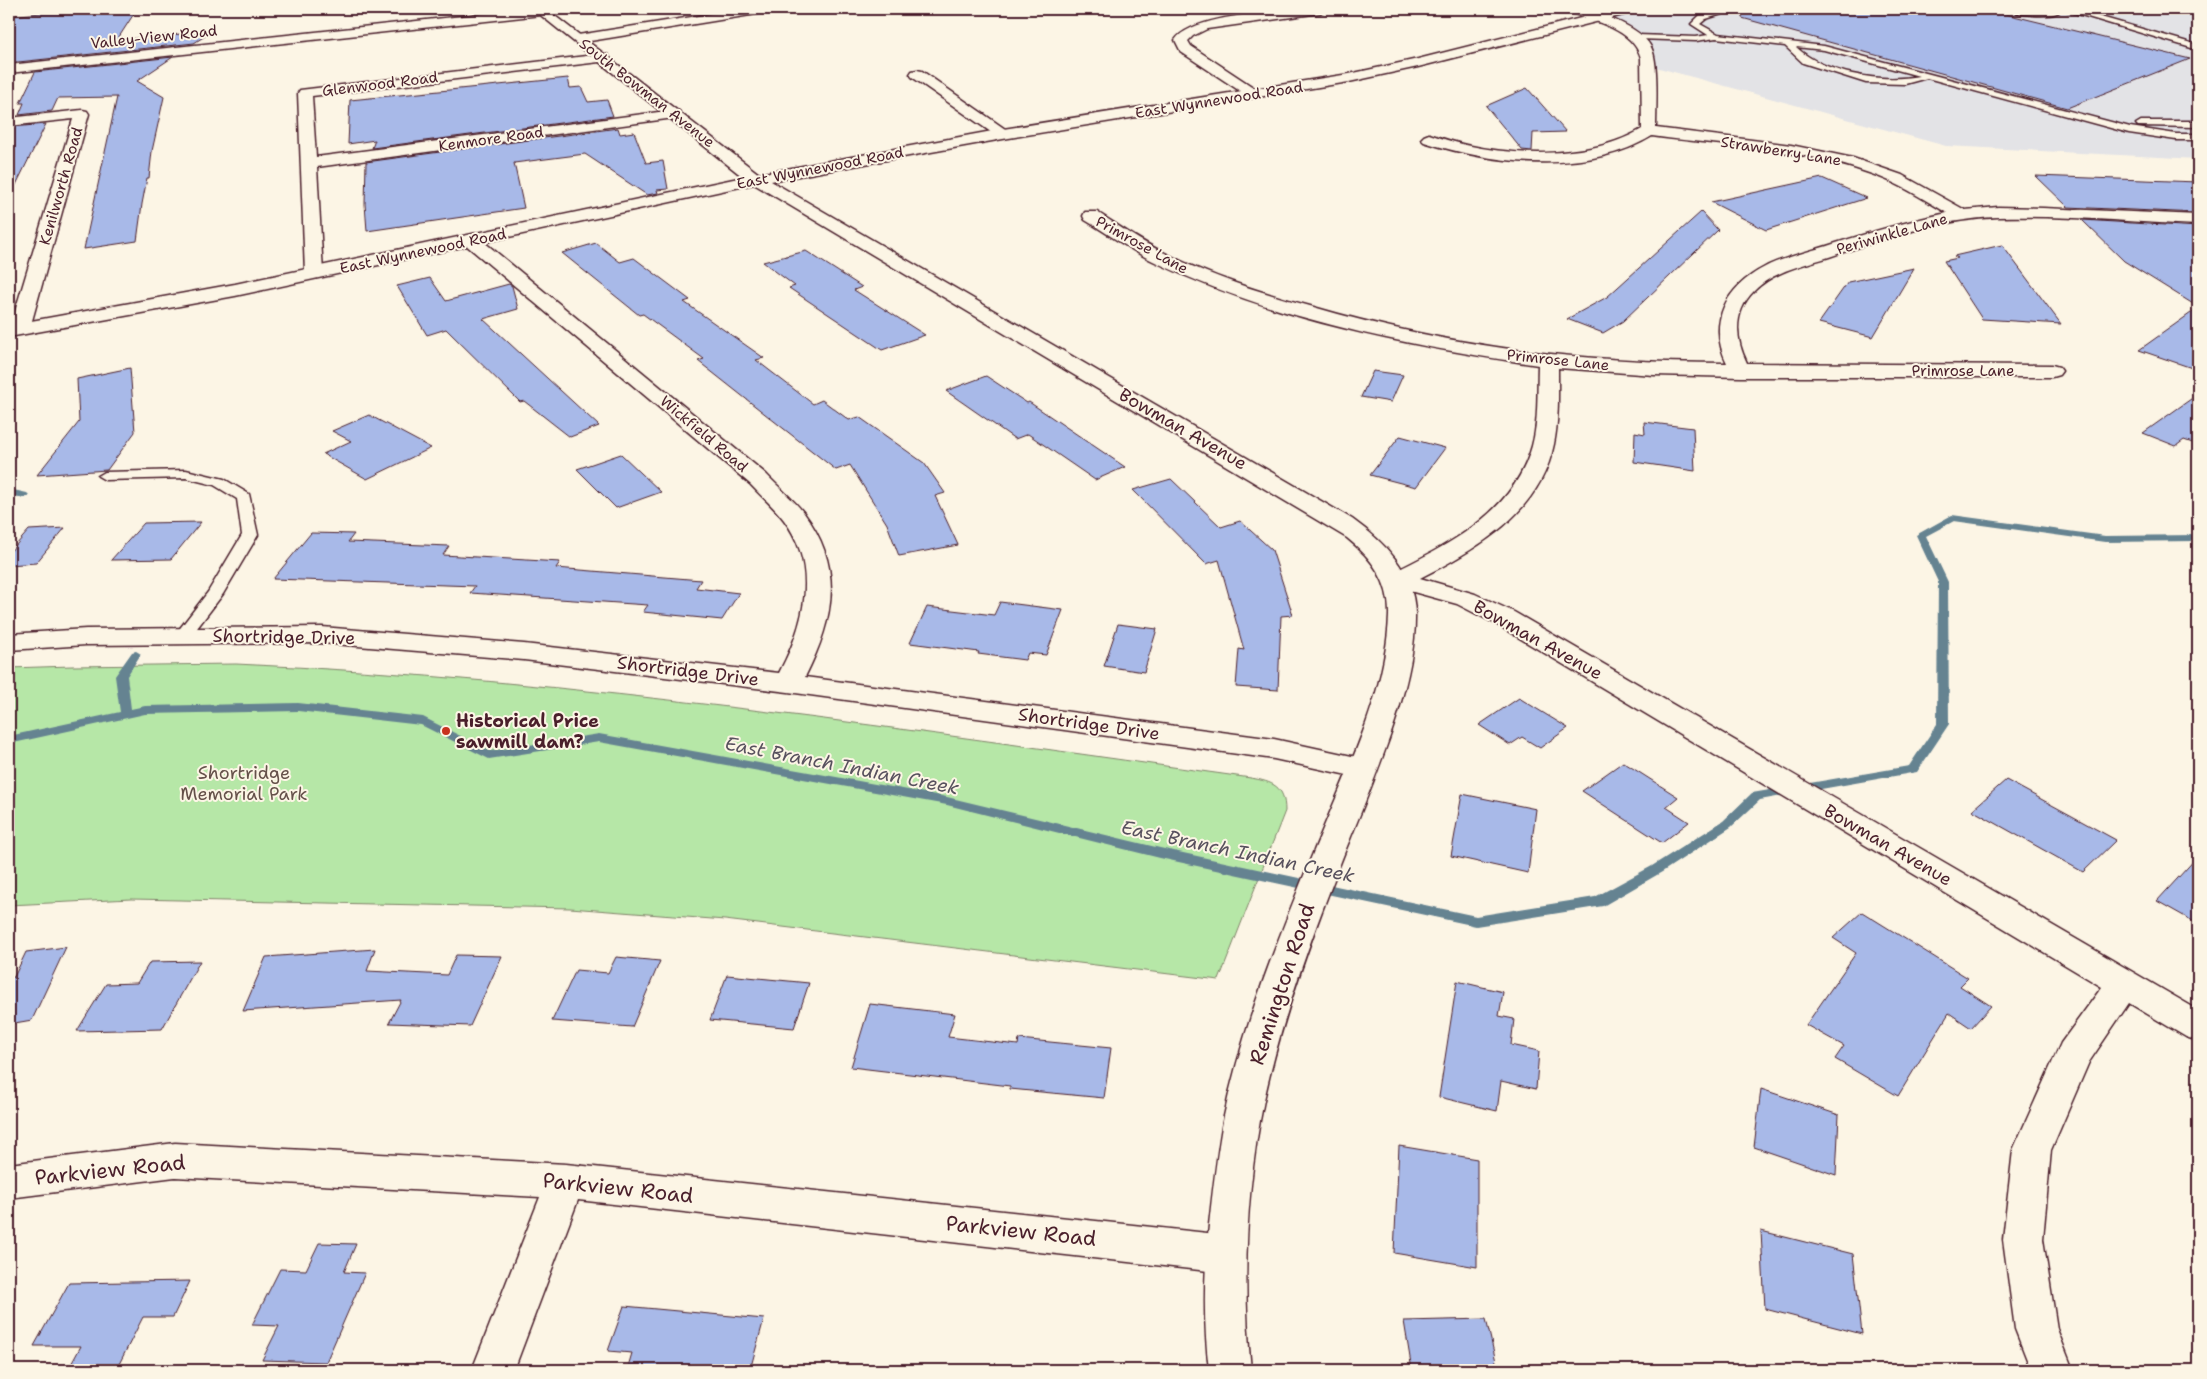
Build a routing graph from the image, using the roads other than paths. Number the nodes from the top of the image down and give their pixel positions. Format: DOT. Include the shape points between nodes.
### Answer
graph roads {
  1 [pos="764,9"];
  2 [pos="1320,9"];
  3 [pos="1573,9"];
  4 [pos="1631,9"];
  5 [pos="1734,9"];
  6 [pos="2011,9"];
  7 [pos="2055,9"];
  8 [pos="2065,9"];
  9 [pos="540,10"];
  10 [pos="1595,18"];
  11 [pos="1716,36"];
  12 [pos="1638,38"];
  13 [pos="578,39"];
  14 [pos="1763,42"];
  15 [pos="1788,45"];
  16 [pos="1824,48"];
  17 [pos="2198,48"];
  18 [pos="603,58"];
  19 [pos="9,69"];
  20 [pos="917,74"];
  21 [pos="1931,77"];
  22 [pos="1254,94"];
  23 [pos="674,114"];
  24 [pos="9,122"];
  25 [pos="2104,124"];
  26 [pos="2198,124"];
  27 [pos="1649,132"];
  28 [pos="1003,134"];
  29 [pos="2198,137"];
  30 [pos="1429,139"];
  31 [pos="308,164"];
  32 [pos="756,179"];
  33 [pos="1962,215"];
  34 [pos="1091,216"];
  35 [pos="2198,220"];
  36 [pos="472,241"];
  37 [pos="314,273"];
  38 [pos="14,330"];
  39 [pos="1548,361"];
  40 [pos="1741,371"];
  41 [pos="2052,371"];
  42 [pos="105,476"];
  43 [pos="1397,580"];
  44 [pos="182,636"];
  45 [pos="9,642"];
  46 [pos="788,683"];
  47 [pos="1362,768"];
  48 [pos="2124,984"];
  49 [pos="2198,1027"];
  50 [pos="9,1181"];
  51 [pos="566,1181"];
  52 [pos="1226,1254"];
  53 [pos="494,1370"];
  54 [pos="1230,1370"];
  55 [pos="2052,1370"];
  1 -- 13 [label="street"];
  2 -- 22 [label="street" via="1212,24 1194,29 1184,37 1182,43 1186,49"];
  3 -- 10 [label="street"];
  4 -- 10 [label="street, East Wynnewood Road"];
  5 -- 11 [label="lane" via="1703,17 1695,24"];
  6 -- 7 [label="lane" via="2037,13 2055,12"];
  8 -- 17 [label="lane"];
  9 -- 13 [label="street, South Bowman Avenue"];
  9 -- 19 [label="street, Valley-View Road"];
  10 -- 12 [label="street"];
  10 -- 22 [label="street, East Wynnewood Road" via="1418,63"];
  11 -- 12 [label="lane"];
  11 -- 14 [label="lane"];
  12 -- 27 [label="street" via="1647,50"];
  13 -- 18 [label="street, South Bowman Avenue"];
  14 -- 15 [label="lane"];
  14 -- 16 [label="lane" via="1773,33"];
  15 -- 16 [label="lane"];
  15 -- 21 [label="lane" via="1806,61 1866,80 1905,81"];
  16 -- 21 [label="lane"];
  18 -- 23 [label="street, South Bowman Avenue"];
  18 -- 31 [label="street, Glenwood Road" via="305,93"];
  20 -- 28 [label="street"];
  21 -- 25 [label="lane"];
  22 -- 28 [label="street, East Wynnewood Road"];
  23 -- 31 [label="street, Kenmore Road"];
  23 -- 32 [label="street, South Bowman Avenue"];
  24 -- 38 [label="street, Kenilworth Road" via="82,114"];
  25 -- 26 [label="lane"];
  25 -- 29 [label="lane" via="2152,134"];
  27 -- 30 [label="street" via="1614,149 1555,156 1477,152"];
  27 -- 33 [label="street, Strawberry Lane" via="1804,152 1853,163 1899,178"];
  28 -- 32 [label="street, East Wynnewood Road"];
  31 -- 37 [label="street, Glenwood Road"];
  32 -- 36 [label="street, East Wynnewood Road"];
  32 -- 43 [label="street, Bowman Avenue" via="1344,524 1384,557"];
  33 -- 35 [label="street, Periwinkle Lane" via="1998,212"];
  33 -- 40 [label="street, Periwinkle Lane" via="1911,225 1772,270 1748,286 1732,306 1727,328 1730,349"];
  34 -- 39 [label="street, Primrose Lane" via="1183,269 1262,299 1400,336"];
  36 -- 37 [label="street, East Wynnewood Road"];
  36 -- 46 [label="street, Wickfield Road" via="758,479 795,518 809,541 818,567 819,594 812,631"];
  37 -- 38 [label="street, East Wynnewood Road"];
  39 -- 40 [label="street, Primrose Lane" via="1654,369"];
  39 -- 43 [label="street" via="1543,444 1525,489 1492,526 1458,550"];
  40 -- 41 [label="street, Primrose Lane"];
  42 -- 44 [label="lane" via="186,474 219,482 244,497 250,535 215,594"];
  43 -- 47 [label="street, Remington Road" via="1402,612 1400,644 1388,693"];
  43 -- 48 [label="street, Bowman Avenue" via="1466,599 1505,618"];
  44 -- 45 [label="street, Shortridge Drive"];
  44 -- 46 [label="street, Shortridge Drive" via="322,635 524,652"];
  46 -- 47 [label="street, Shortridge Drive" via="1274,749"];
  47 -- 52 [label="street, Remington Road" via="1299,928 1250,1081 1233,1169"];
  48 -- 49 [label="street, Bowman Avenue"];
  48 -- 55 [label="street" via="2074,1054 2032,1150 2023,1239 2036,1329"];
  50 -- 51 [label="street, Parkview Road" via="175,1160"];
  51 -- 52 [label="street, Parkview Road"];
  51 -- 53 [label="street"];
  52 -- 54 [label="street, Remington Road" via="1226,1339"];
}
